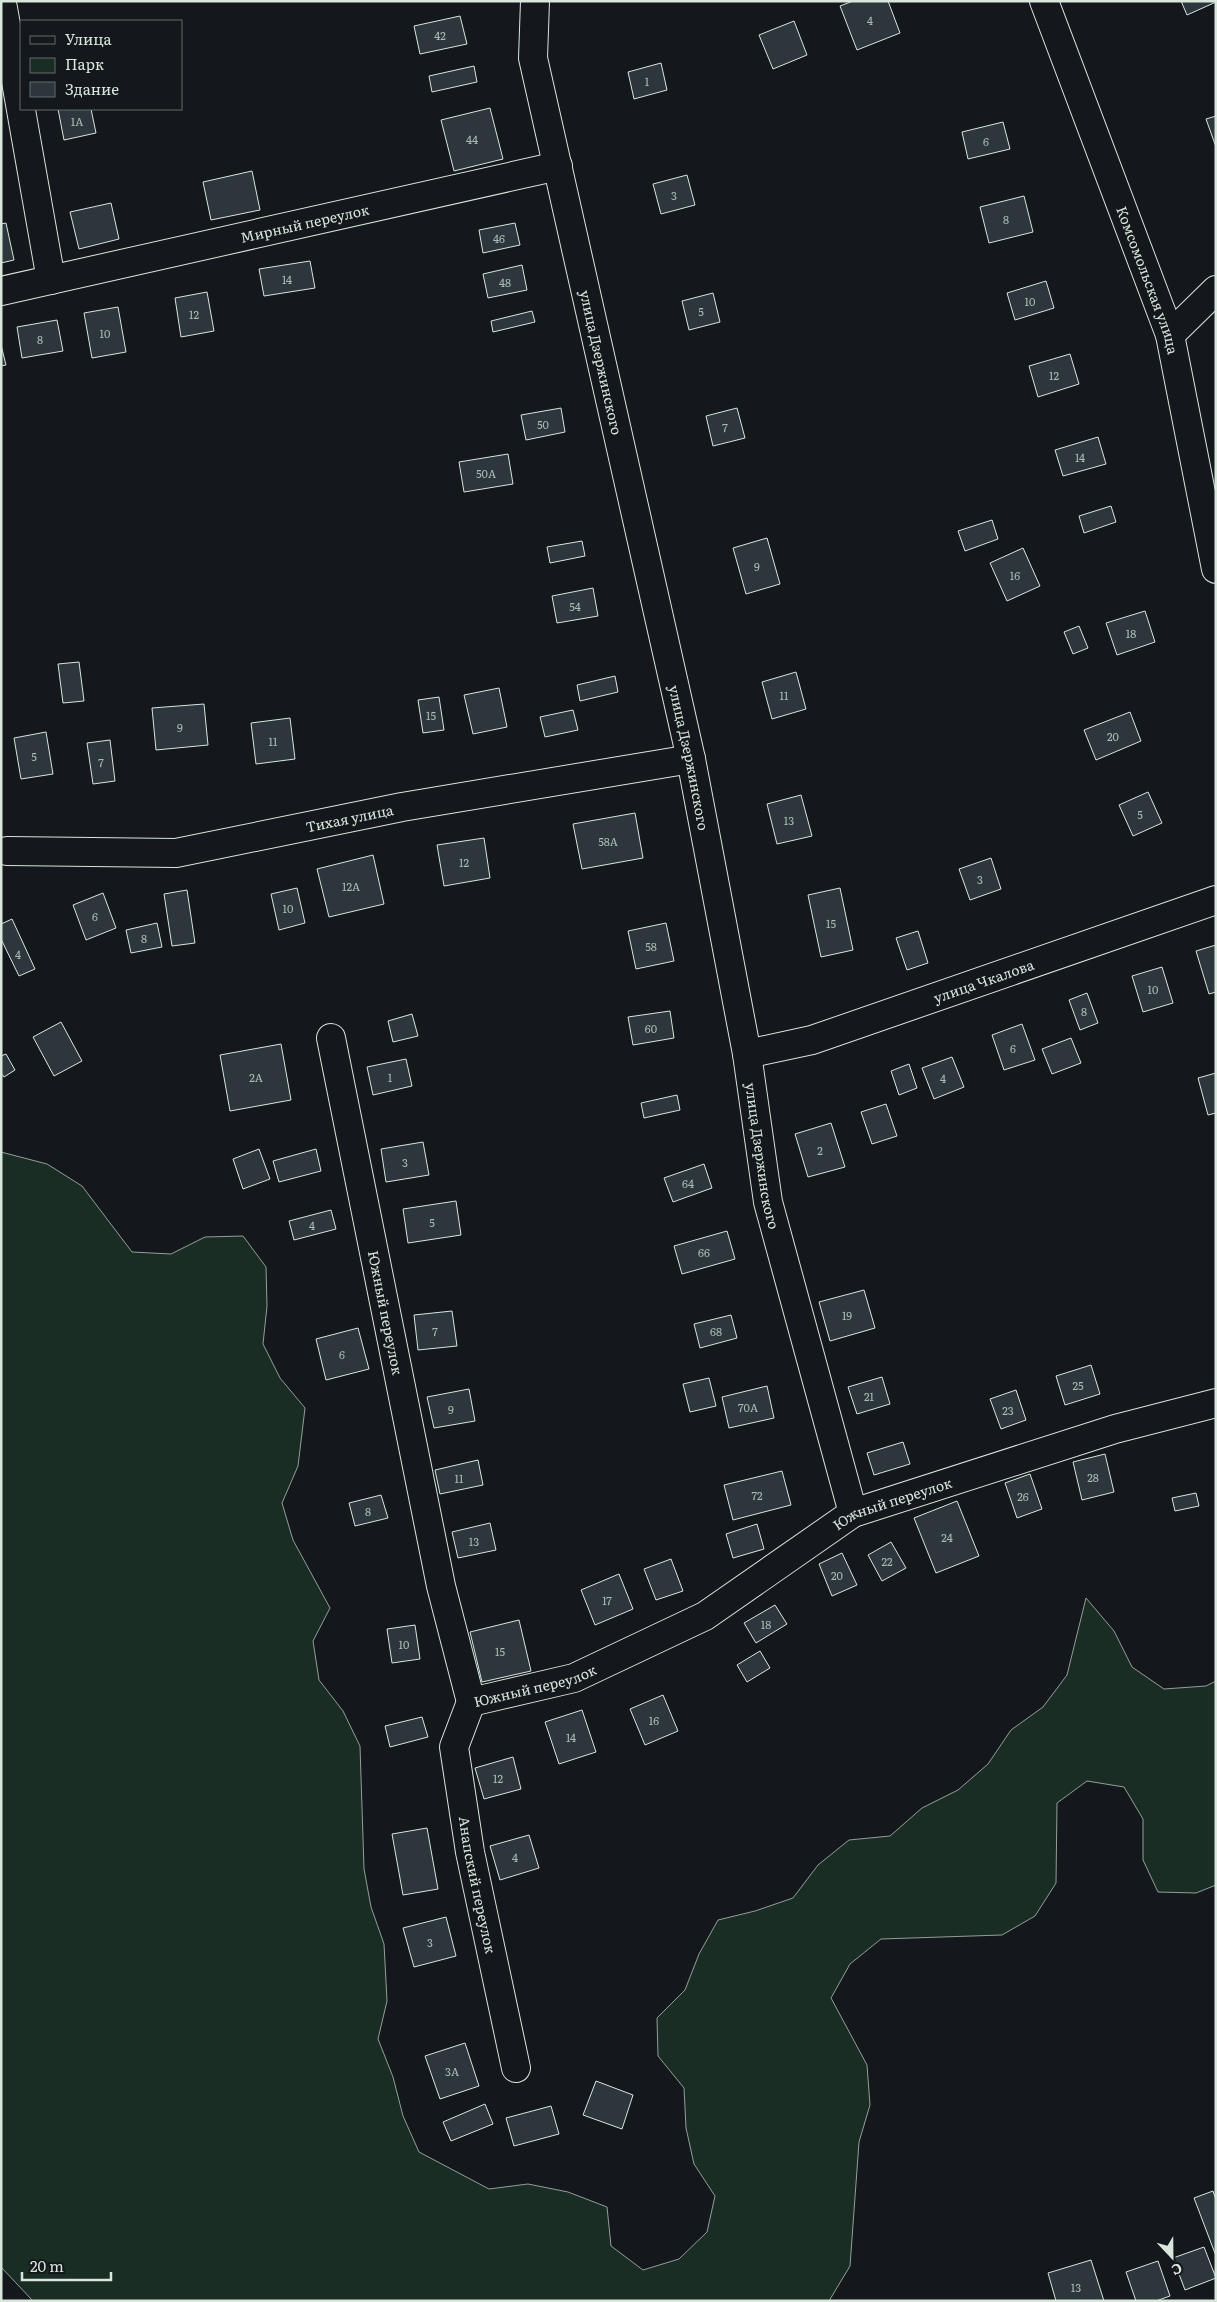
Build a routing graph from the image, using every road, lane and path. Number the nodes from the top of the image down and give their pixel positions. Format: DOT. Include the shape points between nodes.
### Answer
graph roads {
  1 [pos="535,1"];
  2 [pos="1044,1"];
  3 [pos="3,8"];
  4 [pos="20,104"];
  5 [pos="21,110"];
  6 [pos="558,166"];
  7 [pos="51,280"];
  8 [pos="1216,290"];
  9 [pos="1,291"];
  10 [pos="1170,335"];
  11 [pos="1216,569"];
  12 [pos="691,759"];
  13 [pos="7,851"];
  14 [pos="1216,900"];
  15 [pos="332,1038"];
  16 [pos="747,1054"];
  17 [pos="1216,1403"];
  18 [pos="853,1513"];
  19 [pos="471,1702"];
  20 [pos="516,2068"];
  1 -- 6 [label="street, улица Дзержинского" via="534,58"];
  2 -- 10 [label="street, Комсомольская улица"];
  3 -- 4 [label="street"];
  5 -- 7 [label="street"];
  6 -- 7 [label="street, Мирный переулок"];
  6 -- 12 [label="street, улица Дзержинского"];
  7 -- 9 [label="street, Мирный переулок"];
  8 -- 10 [label="street"];
  10 -- 11 [label="street, Комсомольская улица"];
  12 -- 13 [label="street, Тихая улица" via="402,807 176,853"];
  12 -- 16 [label="street, улица Дзержинского"];
  14 -- 16 [label="street, улица Чкалова" via="812,1040"];
  15 -- 19 [label="street, Южный переулок" via="441,1586"];
  16 -- 18 [label="street, улица Дзержинского" via="768,1202"];
  17 -- 18 [label="street, Южный переулок" via="1115,1429"];
  18 -- 19 [label="street, Южный переулок" via="704,1616 574,1678"];
  19 -- 20 [label="street, Анапский переулок" via="454,1747 470,1852"];
}
